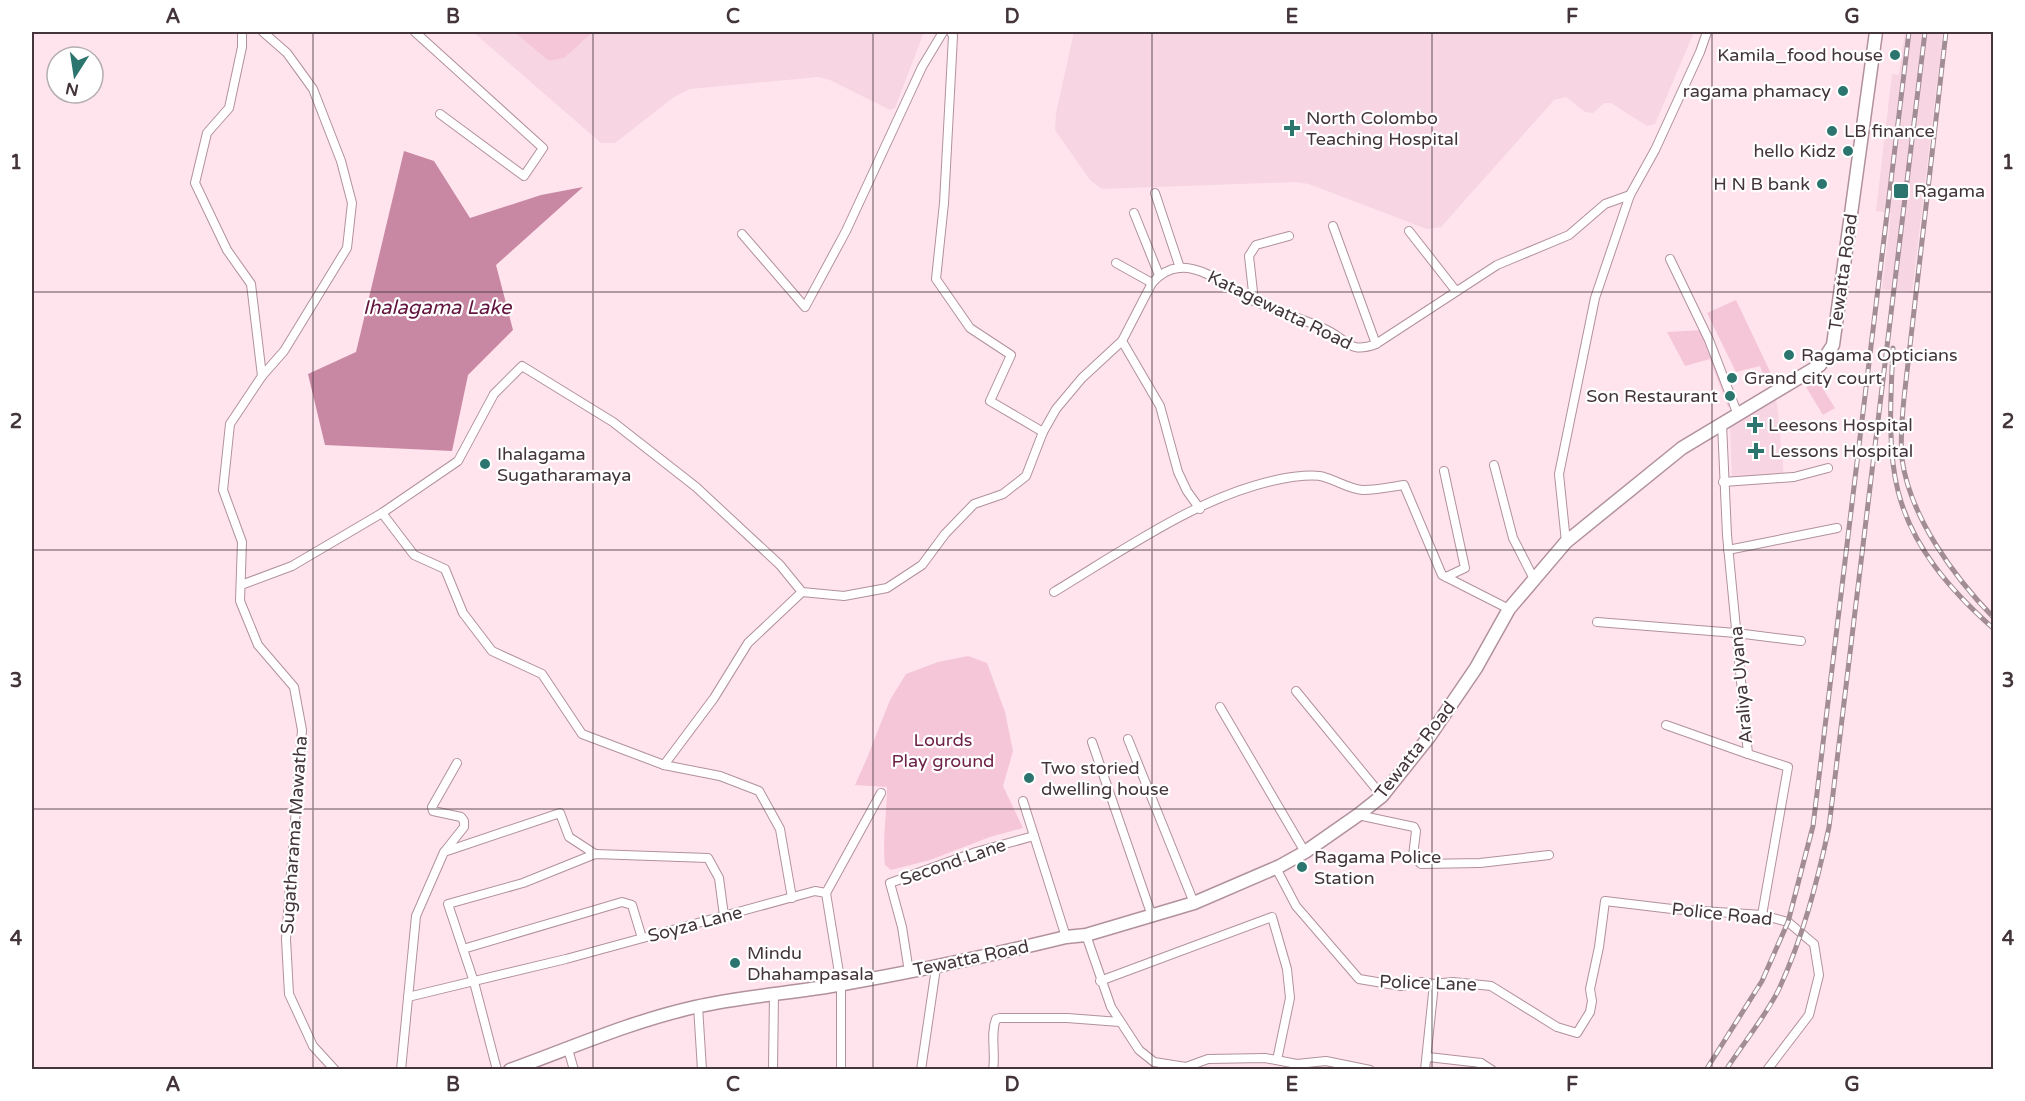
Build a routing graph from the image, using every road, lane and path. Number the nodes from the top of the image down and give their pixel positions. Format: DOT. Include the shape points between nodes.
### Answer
graph roads {
  1 [pos="242,32"];
  2 [pos="263,32"];
  3 [pos="415,32"];
  4 [pos="943,32"];
  5 [pos="951,32"];
  6 [pos="1707,32"];
  7 [pos="1876,32"];
  8 [pos="440,114"];
  9 [pos="1155,193"];
  10 [pos="1630,195"];
  11 [pos="1134,213"];
  12 [pos="1333,226"];
  13 [pos="1409,231"];
  14 [pos="742,234"];
  15 [pos="1289,236"];
  16 [pos="1670,259"];
  17 [pos="1116,263"];
  18 [pos="1180,268"];
  19 [pos="1159,275"];
  20 [pos="1152,282"];
  21 [pos="1456,291"];
  22 [pos="1254,301"];
  23 [pos="1122,341"];
  24 [pos="1376,344"];
  25 [pos="262,376"];
  26 [pos="1738,415"];
  27 [pos="1722,424"];
  28 [pos="1043,432"];
  29 [pos="1494,465"];
  30 [pos="1828,468"];
  31 [pos="1444,471"];
  32 [pos="1723,482"];
  33 [pos="1200,509"];
  34 [pos="382,513"];
  35 [pos="1837,528"];
  36 [pos="1566,543"];
  37 [pos="1728,550"];
  38 [pos="1446,577"];
  39 [pos="1534,579"];
  40 [pos="241,585"];
  41 [pos="802,592"];
  42 [pos="1054,592"];
  43 [pos="1509,609"];
  44 [pos="1597,622"];
  45 [pos="1736,633"];
  46 [pos="1801,641"];
  47 [pos="1296,691"];
  48 [pos="1220,707"];
  49 [pos="1666,725"];
  50 [pos="1128,739"];
  51 [pos="1092,742"];
  52 [pos="1748,754"];
  53 [pos="457,763"];
  54 [pos="664,765"];
  55 [pos="881,793"];
  56 [pos="1382,796"];
  57 [pos="1023,801"];
  58 [pos="1358,815"];
  59 [pos="1034,836"];
  60 [pos="444,852"];
  61 [pos="1305,852"];
  62 [pos="595,854"];
  63 [pos="1549,855"];
  64 [pos="1276,868"];
  65 [pos="826,893"];
  66 [pos="792,898"];
  67 [pos="1194,903"];
  68 [pos="1762,915"];
  69 [pos="724,916"];
  70 [pos="1152,916"];
  71 [pos="1086,935"];
  72 [pos="1066,937"];
  73 [pos="642,938"];
  74 [pos="463,949"];
  75 [pos="936,968"];
  76 [pos="909,972"];
  77 [pos="1100,981"];
  78 [pos="474,982"];
  79 [pos="1434,984"];
  80 [pos="841,985"];
  81 [pos="1590,989"];
  82 [pos="774,993"];
  83 [pos="408,997"];
  84 [pos="698,1006"];
  85 [pos="1120,1022"];
  86 [pos="568,1049"];
  87 [pos="1428,1057"];
  88 [pos="1265,1058"];
  89 [pos="1277,1060"];
  90 [pos="1152,1066"];
  91 [pos="1481,1066"];
  92 [pos="1368,1069"];
  93 [pos="335,1070"];
  94 [pos="401,1070"];
  95 [pos="497,1070"];
  96 [pos="510,1070"];
  97 [pos="574,1070"];
  98 [pos="702,1070"];
  99 [pos="773,1070"];
  100 [pos="841,1070"];
  101 [pos="921,1070"];
  102 [pos="993,1070"];
  103 [pos="1266,1070"];
  104 [pos="1425,1070"];
  105 [pos="1492,1070"];
  106 [pos="1767,1070"];
  1 -- 25 [label="street" via="230,108 207,133 195,183 227,250 250,284"];
  2 -- 25 [label="street, Sugatharama Mawatha" via="287,53 313,89 341,161 352,203 347,248 284,351"];
  3 -- 8 [label="street" via="543,148 524,176"];
  4 -- 14 [label="street" via="922,67 846,231 805,306"];
  5 -- 28 [label="street" via="944,203 936,279 970,328 1011,355 990,401"];
  6 -- 10 [label="street" via="1655,150"];
  7 -- 26 [label="main road, Tewatta Road" via="1833,345 1820,365"];
  9 -- 18 [label="street"];
  10 -- 21 [label="street, Katagewatta Road" via="1605,204 1569,235 1497,265"];
  10 -- 36 [label="street" via="1595,298 1559,474"];
  11 -- 19 [label="street"];
  12 -- 24 [label="street"];
  13 -- 21 [label="street"];
  15 -- 22 [label="street" via="1256,245 1249,256"];
  16 -- 26 [label="street" via="1709,340"];
  17 -- 20 [label="street"];
  18 -- 19 [label="street"];
  18 -- 22 [label="street, Katagewatta Road" via="1199,270"];
  19 -- 20 [label="street"];
  20 -- 23 [label="street"];
  21 -- 24 [label="street, Katagewatta Road"];
  22 -- 24 [label="street, Katagewatta Road" via="1329,331 1350,345 1363,349"];
  23 -- 28 [label="street" via="1082,378"];
  23 -- 33 [label="street" via="1160,406 1178,472"];
  25 -- 40 [label="street, Sugatharama Mawatha" via="230,424 223,490 242,542"];
  26 -- 27 [label="main road, Tewatta Road"];
  27 -- 32 [label="street, Araliya Uyana"];
  27 -- 36 [label="main road, Tewatta Road" via="1682,448"];
  28 -- 41 [label="street" via="1026,476 1003,494 974,504 922,565 887,588 844,596"];
  29 -- 39 [label="street" via="1514,538"];
  30 -- 32 [label="street" via="1794,477"];
  31 -- 38 [label="street" via="1465,568"];
  32 -- 37 [label="street, Araliya Uyana"];
  33 -- 38 [label="street" via="1241,489 1293,477 1322,476 1363,490 1404,485"];
  33 -- 42 [label="street" via="1170,522"];
  34 -- 40 [label="street" via="292,566"];
  34 -- 41 [label="street" via="458,461 494,394 522,366 613,422 696,488 780,565"];
  34 -- 54 [label="street" via="414,555 445,569 463,614 492,651 542,674 582,734"];
  35 -- 37 [label="street"];
  36 -- 39 [label="main road, Tewatta Road"];
  37 -- 45 [label="street, Araliya Uyana"];
  38 -- 43 [label="street"];
  39 -- 43 [label="main road, Tewatta Road"];
  40 -- 93 [label="street, Sugatharama Mawatha" via="240,601 258,645 294,687 302,730 286,939 289,994 313,1046"];
  41 -- 54 [label="street" via="748,643 714,698"];
  43 -- 56 [label="main road, Tewatta Road" via="1476,668"];
  44 -- 45 [label="street"];
  45 -- 46 [label="street"];
  45 -- 52 [label="street, Araliya Uyana"];
  47 -- 56 [label="street"];
  48 -- 61 [label="street"];
  49 -- 52 [label="street"];
  50 -- 67 [label="street"];
  51 -- 70 [label="street"];
  52 -- 68 [label="street, Araliya Uyana" via="1788,768"];
  53 -- 60 [label="street" via="432,807 433,811 464,821 464,827"];
  54 -- 66 [label="street" via="720,776 759,791 780,829"];
  55 -- 65 [label="street"];
  56 -- 58 [label="main road, Tewatta Road"];
  57 -- 59 [label="street"];
  58 -- 61 [label="main road, Tewatta Road"];
  58 -- 63 [label="street" via="1414,827 1413,856 1421,864 1480,863"];
  59 -- 72 [label="street"];
  59 -- 76 [label="street, Second Lane" via="890,883"];
  60 -- 62 [label="street" via="560,813 569,837"];
  60 -- 83 [label="street" via="416,916"];
  61 -- 64 [label="main road, Tewatta Road"];
  62 -- 69 [label="street" via="708,858 719,878"];
  62 -- 74 [label="street" via="523,883 448,904"];
  64 -- 67 [label="main road, Tewatta Road"];
  64 -- 79 [label="street, Police Lane" via="1296,906 1359,979 1401,986"];
  65 -- 66 [label="street, Soyza Lane" via="815,891"];
  65 -- 80 [label="street"];
  66 -- 69 [label="street, Soyza Lane"];
  67 -- 70 [label="main road, Tewatta Road"];
  68 -- 81 [label="street, Police Road" via="1605,901"];
  68 -- 106 [label="street, Police Road" via="1788,922 1814,944 1820,975 1809,1016"];
  69 -- 73 [label="street, Soyza Lane"];
  70 -- 71 [label="main road, Tewatta Road"];
  71 -- 72 [label="main road, Tewatta Road"];
  71 -- 77 [label="street"];
  72 -- 75 [label="main road, Tewatta Road"];
  73 -- 74 [label="street" via="632,905 622,902"];
  73 -- 78 [label="street, Soyza Lane"];
  74 -- 78 [label="street"];
  75 -- 76 [label="main road, Tewatta Road"];
  75 -- 101 [label="street"];
  76 -- 80 [label="main road, Tewatta Road"];
  77 -- 85 [label="street"];
  77 -- 89 [label="street" via="1272,918 1287,969 1290,998"];
  78 -- 83 [label="street, Soyza Lane"];
  78 -- 95 [label="street"];
  79 -- 81 [label="street, Police Lane" via="1491,986 1557,1027 1577,1033 1590,1012"];
  79 -- 87 [label="street"];
  80 -- 82 [label="main road, Tewatta Road"];
  80 -- 100 [label="street"];
  82 -- 84 [label="main road, Tewatta Road"];
  82 -- 99 [label="street"];
  83 -- 94 [label="street"];
  84 -- 86 [label="main road, Tewatta Road"];
  84 -- 98 [label="street"];
  85 -- 90 [label="street"];
  85 -- 102 [label="street" via="996,1019"];
  86 -- 96 [label="main road, Tewatta Road"];
  86 -- 97 [label="street"];
  87 -- 91 [label="street"];
  87 -- 104 [label="street"];
  88 -- 89 [label="street"];
  88 -- 90 [label="street" via="1208,1059 1186,1067"];
  88 -- 103 [label="street"];
  89 -- 92 [label="street" via="1297,1064 1326,1061"];
  91 -- 105 [label="street"];
}
